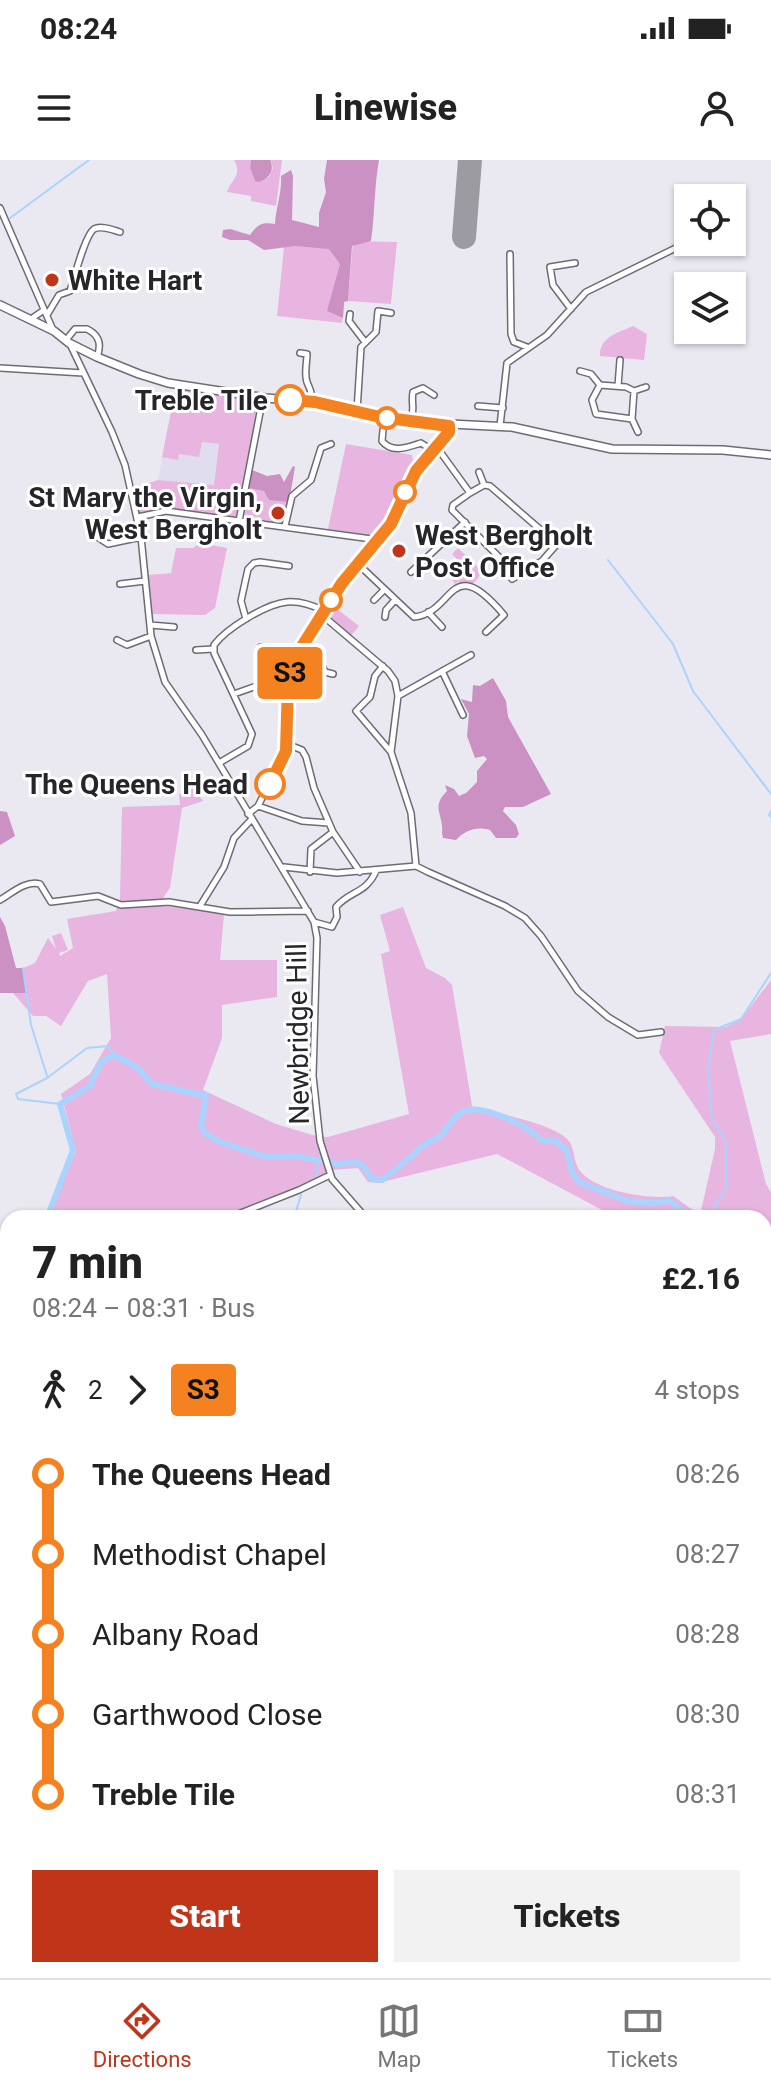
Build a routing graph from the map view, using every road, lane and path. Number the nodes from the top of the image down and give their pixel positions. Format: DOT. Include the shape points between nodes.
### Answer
graph roads {
  1 [pos="0,208"];
  2 [pos="120,232"];
  3 [pos="674,249"];
  4 [pos="510,254"];
  5 [pos="575,263"];
  6 [pos="0,305"];
  7 [pos="571,309"];
  8 [pos="45,313"];
  9 [pos="391,313"];
  10 [pos="350,314"];
  11 [pos="31,319"];
  12 [pos="54,331"];
  13 [pos="67,342"];
  14 [pos="365,342"];
  15 [pos="527,347"];
  16 [pos="307,354"];
  17 [pos="97,357"];
  18 [pos="620,360"];
  19 [pos="0,368"];
  20 [pos="580,371"];
  21 [pos="83,373"];
  22 [pos="600,385"];
  23 [pos="618,386"];
  24 [pos="646,387"];
  25 [pos="634,391"];
  26 [pos="434,395"];
  27 [pos="263,397"];
  28 [pos="311,401"];
  29 [pos="478,406"];
  30 [pos="503,408"];
  31 [pos="357,412"];
  32 [pos="632,419"];
  33 [pos="411,422"];
  34 [pos="449,426"];
  35 [pos="500,426"];
  36 [pos="383,430"];
  37 [pos="331,444"];
  38 [pos="434,448"];
  39 [pos="636,450"];
  40 [pos="771,455"];
  41 [pos="479,472"];
  42 [pos="484,485"];
  43 [pos="470,493"];
  44 [pos="138,517"];
  45 [pos="239,521"];
  46 [pos="465,522"];
  47 [pos="285,526"];
  48 [pos="94,535"];
  49 [pos="141,537"];
  50 [pos="379,540"];
  51 [pos="358,564"];
  52 [pos="289,566"];
  53 [pos="411,572"];
  54 [pos="145,581"];
  55 [pos="120,584"];
  56 [pos="384,590"];
  57 [pos="374,600"];
  58 [pos="395,600"];
  59 [pos="428,612"];
  60 [pos="323,613"];
  61 [pos="385,617"];
  62 [pos="246,619"];
  63 [pos="150,625"];
  64 [pos="174,627"];
  65 [pos="442,627"];
  66 [pos="486,632"];
  67 [pos="151,636"];
  68 [pos="117,640"];
  69 [pos="304,644"];
  70 [pos="261,647"];
  71 [pos="213,649"];
  72 [pos="196,650"];
  73 [pos="469,659"];
  74 [pos="383,666"];
  75 [pos="442,671"];
  76 [pos="333,674"];
  77 [pos="265,683"];
  78 [pos="288,683"];
  79 [pos="234,694"];
  80 [pos="398,696"];
  81 [pos="463,715"];
  82 [pos="287,744"];
  83 [pos="391,752"];
  84 [pos="219,763"];
  85 [pos="258,806"];
  86 [pos="250,817"];
  87 [pos="329,823"];
  88 [pos="333,832"];
  89 [pos="416,866"];
  90 [pos="283,867"];
  91 [pos="310,872"];
  92 [pos="362,872"];
  93 [pos="375,874"];
  94 [pos="0,900"];
  95 [pos="200,906"];
  96 [pos="308,911"];
  97 [pos="314,922"];
  98 [pos="661,1032"];
  99 [pos="328,1172"];
  100 [pos="248,1210"];
  101 [pos="359,1210"];
  1 -- 8 [label="street"];
  2 -- 8 [label="street" via="94,229 70,291 59,295"];
  3 -- 7 [label="street" via="586,292"];
  4 -- 15 [label="street" via="511,334 514,342"];
  5 -- 7 [label="street" via="550,267 553,285"];
  6 -- 11 [label="main road"];
  7 -- 15 [label="street"];
  8 -- 11 [label="street"];
  8 -- 12 [label="street"];
  9 -- 14 [label="street" via="378,311 376,332"];
  10 -- 14 [label="street" via="349,321"];
  11 -- 12 [label="main road"];
  12 -- 13 [label="main road"];
  13 -- 17 [label="main road"];
  13 -- 17 [label="street" via="75,329 87,329 98,339"];
  13 -- 21 [label="street, Newbridge Hill"];
  14 -- 31 [label="street"];
  15 -- 30 [label="street" via="505,365"];
  16 -- 28 [label="street"];
  17 -- 27 [label="main road" via="168,383"];
  18 -- 23 [label="street"];
  19 -- 21 [label="street"];
  20 -- 22 [label="street"];
  21 -- 44 [label="street, Newbridge Hill" via="125,465"];
  22 -- 23 [label="street"];
  22 -- 32 [label="street" via="592,400 596,414"];
  23 -- 25 [label="street"];
  24 -- 25 [label="street"];
  25 -- 32 [label="street"];
  26 -- 33 [label="street" via="424,386 413,392"];
  27 -- 28 [label="main road"];
  27 -- 45 [label="street"];
  28 -- 31 [label="main road"];
  29 -- 30 [label="street"];
  30 -- 35 [label="street"];
  31 -- 33 [label="main road"];
  32 -- 39 [label="street"];
  33 -- 34 [label="main road"];
  34 -- 35 [label="main road"];
  34 -- 38 [label="street"];
  35 -- 39 [label="main road"];
  36 -- 38 [label="street" via="387,446 404,449 421,443"];
  37 -- 47 [label="street" via="322,444 311,480 292,496"];
  38 -- 43 [label="street"];
  38 -- 50 [label="street"];
  39 -- 40 [label="main road"];
  41 -- 42 [label="street"];
  42 -- 43 [label="street"];
  42 -- 46 [label="street" via="557,544 515,578"];
  43 -- 46 [label="street" via="452,506"];
  44 -- 45 [label="street" via="166,511"];
  44 -- 49 [label="street, Newbridge Hill"];
  45 -- 47 [label="street"];
  46 -- 53 [label="street"];
  47 -- 50 [label="street"];
  48 -- 49 [label="street" via="100,544"];
  49 -- 54 [label="street, Newbridge Hill"];
  50 -- 51 [label="street"];
  51 -- 56 [label="street"];
  51 -- 60 [label="street"];
  52 -- 62 [label="street" via="260,562 248,569 241,601"];
  54 -- 55 [label="street"];
  54 -- 63 [label="street, Newbridge Hill"];
  56 -- 57 [label="street"];
  56 -- 58 [label="street"];
  58 -- 59 [label="street" via="414,617"];
  58 -- 61 [label="street"];
  59 -- 65 [label="street"];
  59 -- 66 [label="street" via="451,591 467,586 483,593 504,615"];
  60 -- 62 [label="street" via="310,604 285,602"];
  60 -- 69 [label="street"];
  60 -- 74 [label="street"];
  62 -- 71 [label="street"];
  63 -- 64 [label="street"];
  63 -- 67 [label="street, Newbridge Hill"];
  67 -- 68 [label="street" via="127,645"];
  67 -- 84 [label="street, Newbridge Hill" via="165,682"];
  69 -- 76 [label="street" via="325,672"];
  69 -- 78 [label="street"];
  70 -- 77 [label="street"];
  71 -- 72 [label="street"];
  71 -- 79 [label="street"];
  73 -- 75 [label="street"];
  74 -- 80 [label="street" via="393,676"];
  74 -- 83 [label="street" via="370,697 356,711"];
  75 -- 80 [label="street"];
  75 -- 81 [label="street"];
  77 -- 78 [label="street"];
  77 -- 79 [label="street"];
  78 -- 82 [label="street"];
  79 -- 84 [label="street" via="252,739"];
  80 -- 83 [label="street"];
  82 -- 85 [label="street"];
  82 -- 87 [label="street" via="306,757"];
  83 -- 89 [label="street" via="411,813"];
  84 -- 86 [label="street, Newbridge Hill"];
  85 -- 86 [label="street"];
  85 -- 87 [label="street" via="302,821"];
  86 -- 90 [label="street, Newbridge Hill"];
  86 -- 95 [label="street"];
  87 -- 88 [label="street"];
  88 -- 91 [label="street" via="311,849"];
  88 -- 92 [label="street"];
  89 -- 93 [label="street"];
  89 -- 98 [label="street" via="525,918 578,991 608,1017 638,1035"];
  90 -- 91 [label="street"];
  90 -- 96 [label="street, Newbridge Hill"];
  91 -- 92 [label="street"];
  92 -- 93 [label="street"];
  93 -- 97 [label="street" via="364,890 336,907 332,927"];
  94 -- 95 [label="street" via="34,882 51,902 98,896 121,905"];
  95 -- 96 [label="street" via="230,912"];
  96 -- 97 [label="street, Newbridge Hill"];
  97 -- 99 [label="street, Newbridge Hill" via="313,1076"];
  99 -- 100 [label="street"];
  99 -- 101 [label="street"];
}
